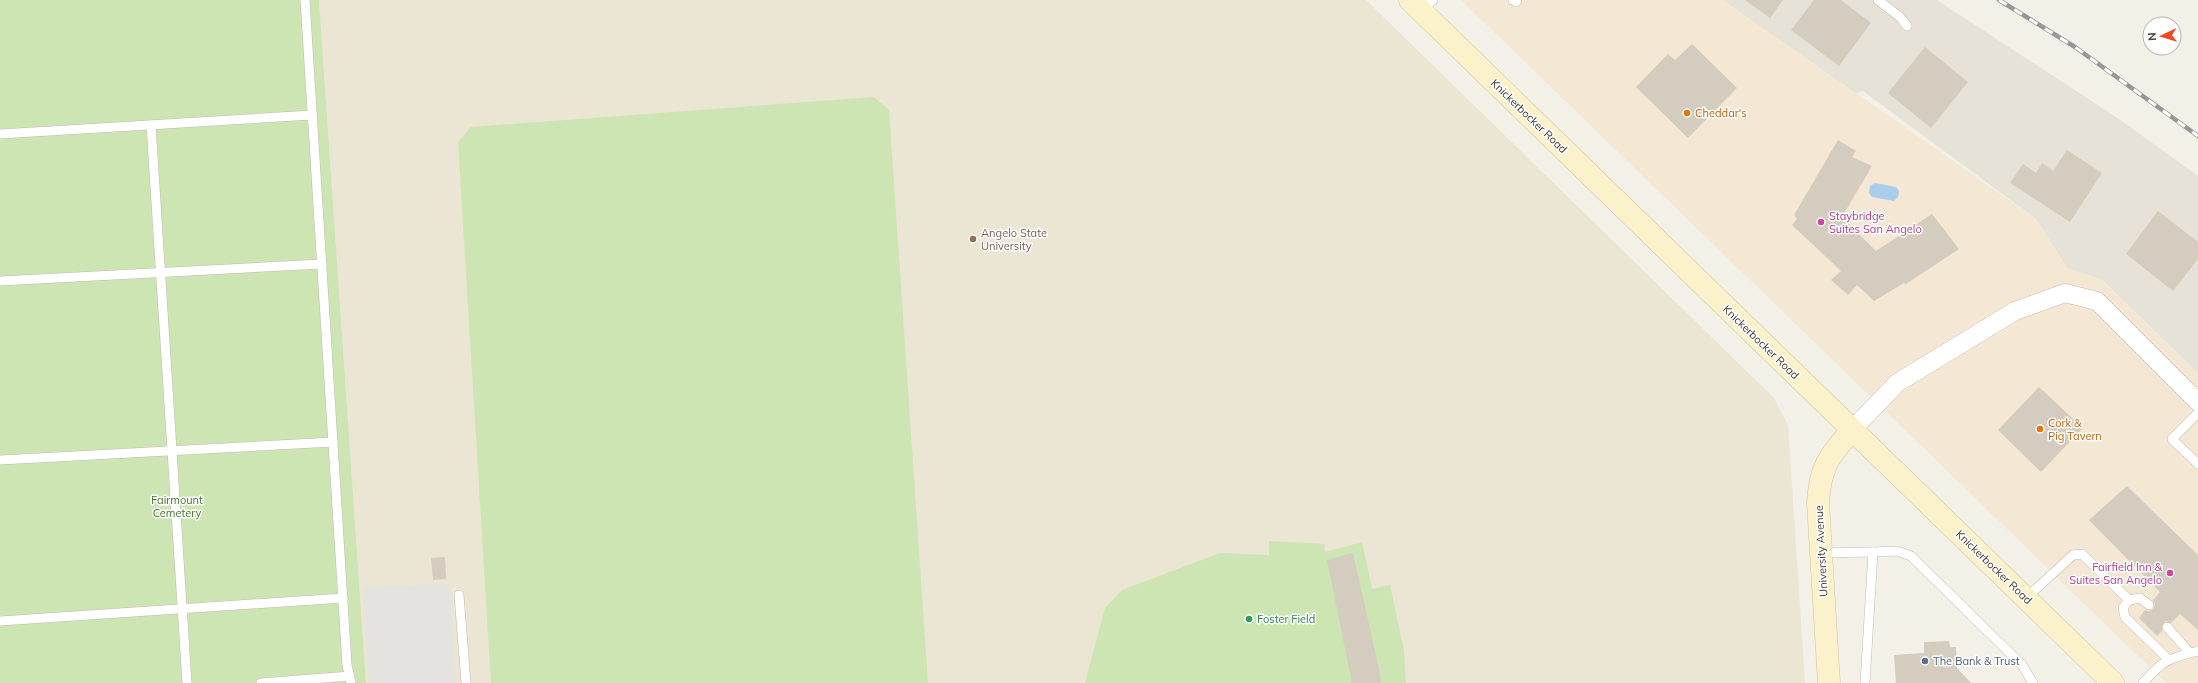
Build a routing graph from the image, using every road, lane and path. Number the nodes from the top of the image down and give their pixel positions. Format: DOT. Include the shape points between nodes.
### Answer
graph roads {
  1 [pos="305,0"];
  2 [pos="1513,0"];
  3 [pos="1517,0"];
  4 [pos="1878,0"];
  5 [pos="1421,4"];
  6 [pos="1907,26"];
  7 [pos="312,115"];
  8 [pos="151,124"];
  9 [pos="0,134"];
  10 [pos="322,264"];
  11 [pos="161,273"];
  12 [pos="0,281"];
  13 [pos="2198,402"];
  14 [pos="2198,413"];
  15 [pos="1852,430"];
  16 [pos="333,442"];
  17 [pos="172,451"];
  18 [pos="0,460"];
  19 [pos="2198,464"];
  20 [pos="1821,552"];
  21 [pos="1873,552"];
  22 [pos="459,595"];
  23 [pos="343,598"];
  24 [pos="2026,598"];
  25 [pos="2129,600"];
  26 [pos="2149,605"];
  27 [pos="182,609"];
  28 [pos="0,621"];
  29 [pos="2167,627"];
  30 [pos="2194,652"];
  31 [pos="2168,659"];
  32 [pos="351,680"];
  33 [pos="2109,681"];
  34 [pos="187,683"];
  35 [pos="261,683"];
  36 [pos="466,683"];
  37 [pos="1829,683"];
  38 [pos="1865,683"];
  39 [pos="2034,683"];
  40 [pos="2143,683"];
  1 -- 7 [label="lane"];
  2 -- 3 [label="lane"];
  4 -- 6 [label="lane" via="1900,17"];
  5 -- 15 [label="main road, Knickerbocker Road"];
  7 -- 8 [label="lane"];
  7 -- 10 [label="lane"];
  8 -- 9 [label="lane"];
  8 -- 11 [label="lane"];
  10 -- 11 [label="lane"];
  10 -- 16 [label="lane"];
  11 -- 12 [label="lane"];
  11 -- 17 [label="lane"];
  13 -- 15 [label="street" via="2098,301 2065,293 2015,311 1897,382"];
  14 -- 19 [label="lane" via="2172,439"];
  15 -- 20 [label="main road, University Avenue" via="1830,455 1819,481"];
  15 -- 24 [label="main road, Knickerbocker Road"];
  16 -- 17 [label="lane"];
  16 -- 23 [label="lane"];
  17 -- 18 [label="lane"];
  17 -- 27 [label="lane"];
  20 -- 21 [label="lane"];
  20 -- 37 [label="main road, University Avenue"];
  21 -- 38 [label="lane"];
  21 -- 39 [label="lane" via="1897,551 1911,556 2022,665"];
  22 -- 36 [label="lane"];
  23 -- 27 [label="lane"];
  23 -- 32 [label="lane" via="347,665"];
  24 -- 25 [label="lane" via="2073,555 2082,554"];
  24 -- 33 [label="main road, Knickerbocker Road"];
  25 -- 26 [label="lane" via="2140,598"];
  25 -- 31 [label="lane" via="2123,608 2125,617"];
  27 -- 28 [label="lane"];
  27 -- 34 [label="lane"];
  29 -- 30 [label="lane"];
  30 -- 31 [label="lane"];
  31 -- 40 [label="lane"];
  32 -- 35 [label="lane"];
}
